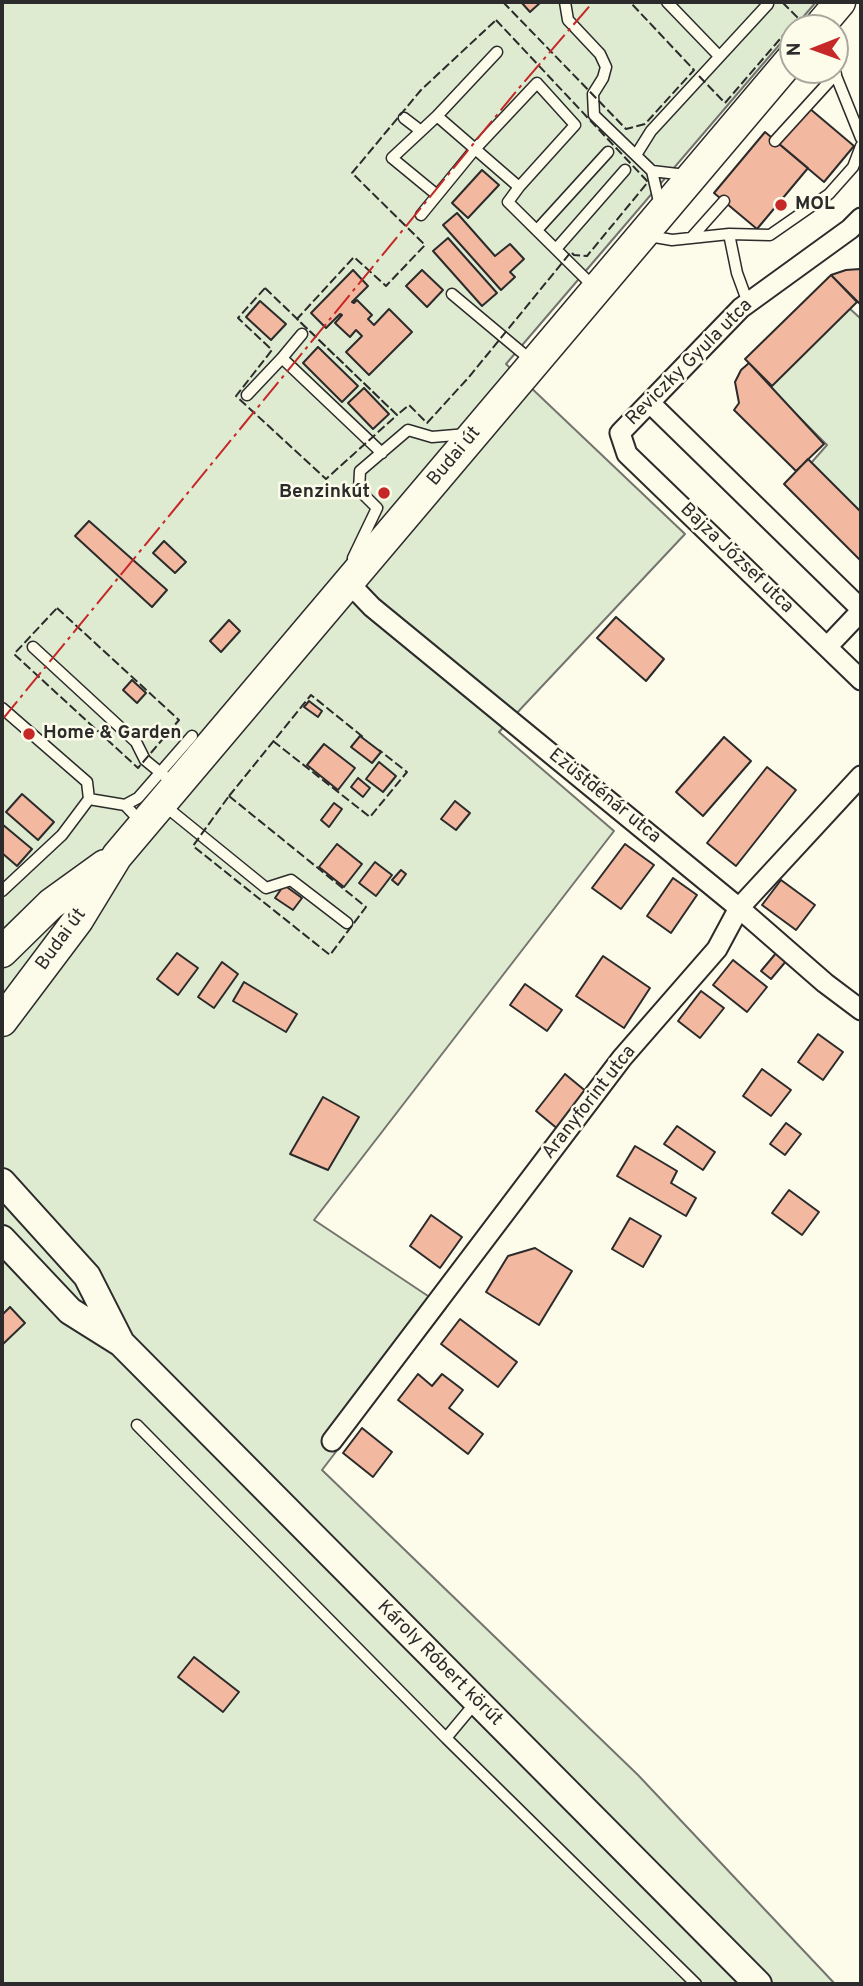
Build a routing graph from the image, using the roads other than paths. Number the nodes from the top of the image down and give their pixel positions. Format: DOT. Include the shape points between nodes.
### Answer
graph roads {
  1 [pos="565,2"];
  2 [pos="667,2"];
  3 [pos="768,4"];
  4 [pos="497,52"];
  5 [pos="719,56"];
  6 [pos="779,74"];
  7 [pos="825,84"];
  8 [pos="840,84"];
  9 [pos="437,116"];
  10 [pos="404,118"];
  11 [pos="421,131"];
  12 [pos="861,138"];
  13 [pos="775,141"];
  14 [pos="861,146"];
  15 [pos="475,149"];
  16 [pos="608,152"];
  17 [pos="636,155"];
  18 [pos="625,170"];
  19 [pos="652,171"];
  20 [pos="694,176"];
  21 [pos="519,187"];
  22 [pos="437,195"];
  23 [pos="724,201"];
  24 [pos="662,212"];
  25 [pos="421,215"];
  26 [pos="858,229"];
  27 [pos="537,230"];
  28 [pos="642,234"];
  29 [pos="729,234"];
  30 [pos="691,238"];
  31 [pos="556,249"];
  32 [pos="597,290"];
  33 [pos="452,294"];
  34 [pos="748,303"];
  35 [pos="302,334"];
  36 [pos="282,358"];
  37 [pos="535,364"];
  38 [pos="247,395"];
  39 [pos="650,403"];
  40 [pos="474,433"];
  41 [pos="620,433"];
  42 [pos="382,453"];
  43 [pos="342,591"];
  44 [pos="861,610"];
  45 [pos="33,647"];
  46 [pos="827,647"];
  47 [pos="861,680"];
  48 [pos="2,708"];
  49 [pos="191,736"];
  50 [pos="861,776"];
  51 [pos="153,798"];
  52 [pos="89,799"];
  53 [pos="117,856"];
  54 [pos="2,891"];
  55 [pos="739,908"];
  56 [pos="347,923"];
  57 [pos="2,952"];
  58 [pos="861,1010"];
  59 [pos="2,1021"];
  60 [pos="2,1182"];
  61 [pos="2,1239"];
  62 [pos="121,1343"];
  63 [pos="137,1425"];
  64 [pos="332,1441"];
  65 [pos="476,1702"];
  66 [pos="446,1738"];
  67 [pos="696,1984"];
  68 [pos="758,1984"];
  1 -- 17 [label="lane" via="568,20 600,54 606,67 593,94 594,115"];
  2 -- 5 [label="lane"];
  3 -- 5 [label="lane"];
  4 -- 9 [label="lane"];
  5 -- 17 [label="lane" via="651,131"];
  6 -- 20 [label="main road, Budai út"];
  7 -- 13 [label="lane"];
  8 -- 12 [label="lane"];
  9 -- 11 [label="lane"];
  9 -- 15 [label="lane"];
  10 -- 11 [label="lane"];
  11 -- 22 [label="lane" via="393,158"];
  14 -- 29 [label="lane" via="853,167 829,194 770,235"];
  15 -- 21 [label="lane"];
  15 -- 21 [label="lane" via="537,83 575,125"];
  15 -- 22 [label="lane"];
  16 -- 27 [label="lane"];
  17 -- 19 [label="lane"];
  18 -- 31 [label="lane"];
  19 -- 20 [label="lane"];
  19 -- 24 [label="lane"];
  20 -- 24 [label="main road, Budai út"];
  21 -- 27 [label="lane" via="508,202"];
  22 -- 25 [label="lane"];
  23 -- 30 [label="lane"];
  24 -- 28 [label="main road, Budai út"];
  26 -- 34 [label="street, Reviczky Gyula utca"];
  27 -- 31 [label="lane"];
  28 -- 30 [label="lane" via="672,240"];
  28 -- 32 [label="main road, Budai út"];
  29 -- 30 [label="lane"];
  29 -- 34 [label="lane"];
  31 -- 32 [label="lane"];
  32 -- 37 [label="main road, Budai út"];
  33 -- 37 [label="lane"];
  34 -- 39 [label="street, Reviczky Gyula utca"];
  35 -- 36 [label="lane"];
  36 -- 38 [label="lane"];
  36 -- 42 [label="lane"];
  37 -- 40 [label="main road, Budai út"];
  39 -- 41 [label="street, Reviczky Gyula utca"];
  39 -- 44 [label="street"];
  40 -- 42 [label="lane" via="432,437 408,430"];
  40 -- 43 [label="main road, Budai út"];
  41 -- 46 [label="street, Bajza József utca" via="627,454"];
  42 -- 43 [label="lane" via="360,471 359,490 377,508"];
  43 -- 51 [label="main road, Budai út"];
  43 -- 55 [label="street, Ezüstdénár utca" via="372,607"];
  44 -- 46 [label="street"];
  45 -- 51 [label="lane" via="136,742"];
  46 -- 47 [label="street, Bajza József utca"];
  48 -- 52 [label="lane" via="87,782"];
  49 -- 51 [label="lane"];
  50 -- 55 [label="street, Aranyforint utca"];
  51 -- 52 [label="lane"];
  51 -- 53 [label="main road, Budai út"];
  51 -- 56 [label="lane" via="266,888 291,880"];
  52 -- 54 [label="lane" via="62,835"];
  53 -- 57 [label="main road, Budai út" via="51,904"];
  53 -- 59 [label="main road, Budai út" via="78,920"];
  55 -- 58 [label="street, Ezüstdénár utca"];
  55 -- 64 [label="street, Aranyforint utca" via="717,949 622,1058"];
  60 -- 62 [label="street, Károly Róbert körút" via="87,1276"];
  61 -- 62 [label="street, Károly Róbert körút" via="70,1311"];
  62 -- 65 [label="street, Károly Róbert körút"];
  63 -- 66 [label="lane"];
  65 -- 66 [label="lane"];
  65 -- 68 [label="street, Károly Róbert körút"];
  66 -- 67 [label="lane"];
}
